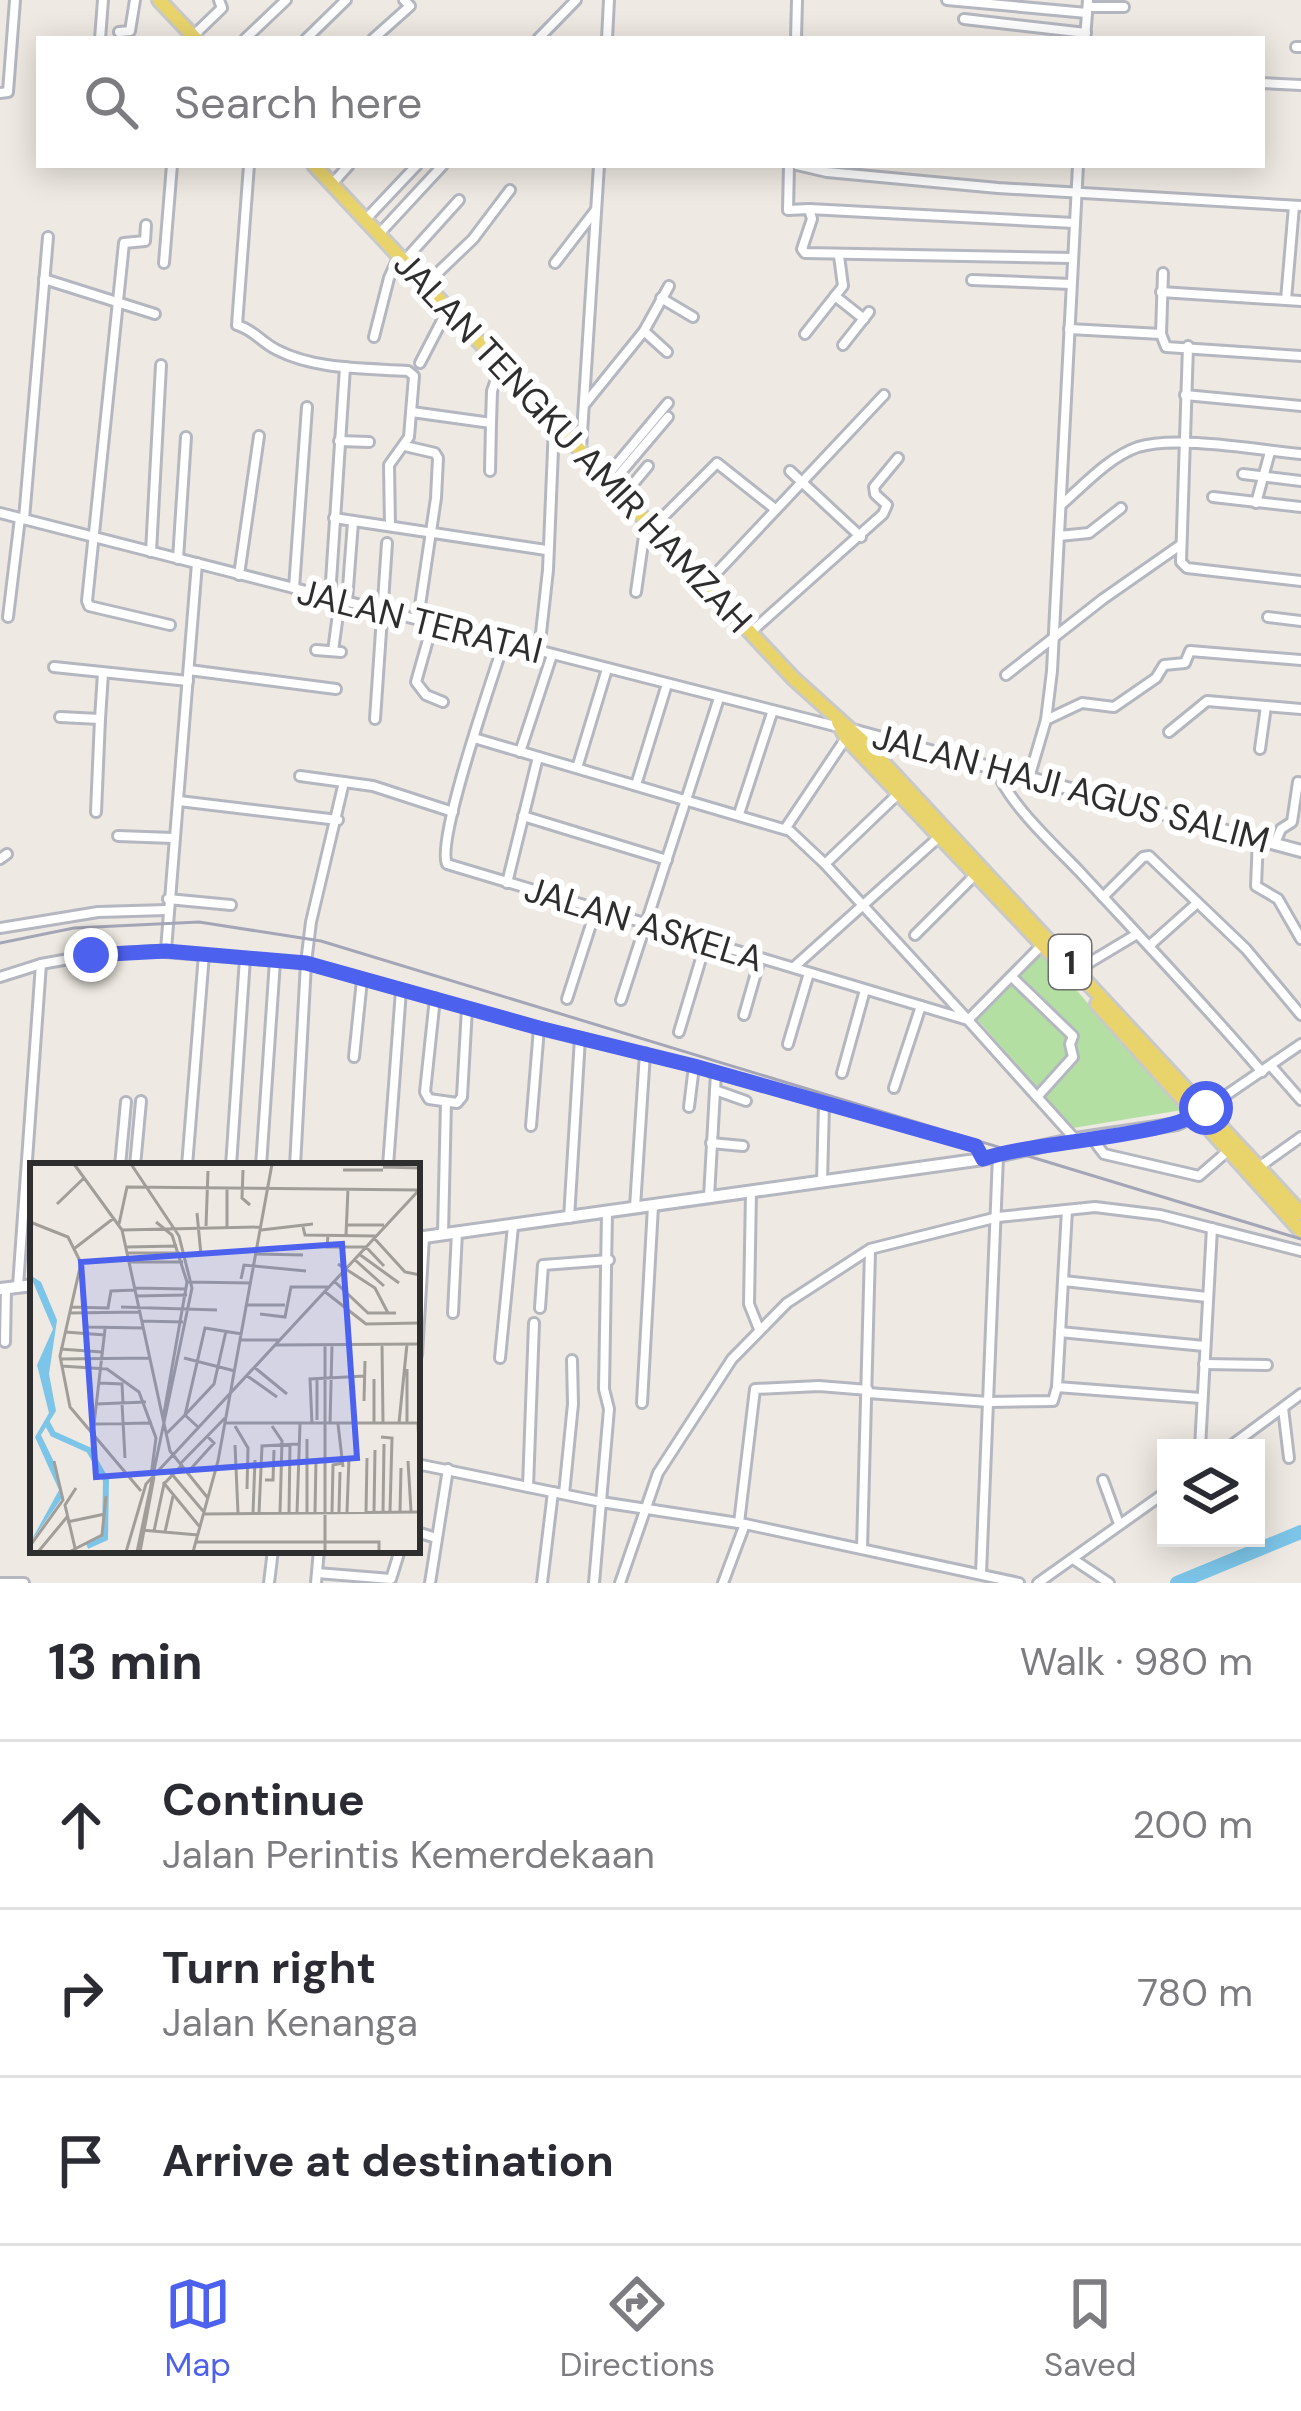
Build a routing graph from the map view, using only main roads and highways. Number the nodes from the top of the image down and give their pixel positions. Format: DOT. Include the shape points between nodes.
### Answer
graph roads {
  1 [pos="167,2"];
  2 [pos="193,36"];
  3 [pos="317,168"];
  4 [pos="843,728"];
  5 [pos="1045,941"];
  6 [pos="1202,1113"];
  7 [pos="1301,1214"];
  8 [pos="1301,1231"];
  1 -- 2 [label="main road"];
  3 -- 4 [label="main road, JALAN TENGKU AMIR HAMZAH / 1"];
  4 -- 5 [label="main road, JALAN TENGKU AMIR HAMZAH / 1"];
  4 -- 5 [label="main road, JALAN TENGKU AMIR HAMZAH / 1"];
  5 -- 6 [label="main road, JALAN TENGKU AMIR HAMZAH / 1"];
  5 -- 6 [label="main road, JALAN TENGKU AMIR HAMZAH / 1"];
  6 -- 7 [label="main road, JALAN TENGKU AMIR HAMZAH / 1"];
  6 -- 8 [label="main road, JALAN TENGKU AMIR HAMZAH / 1"];
}
